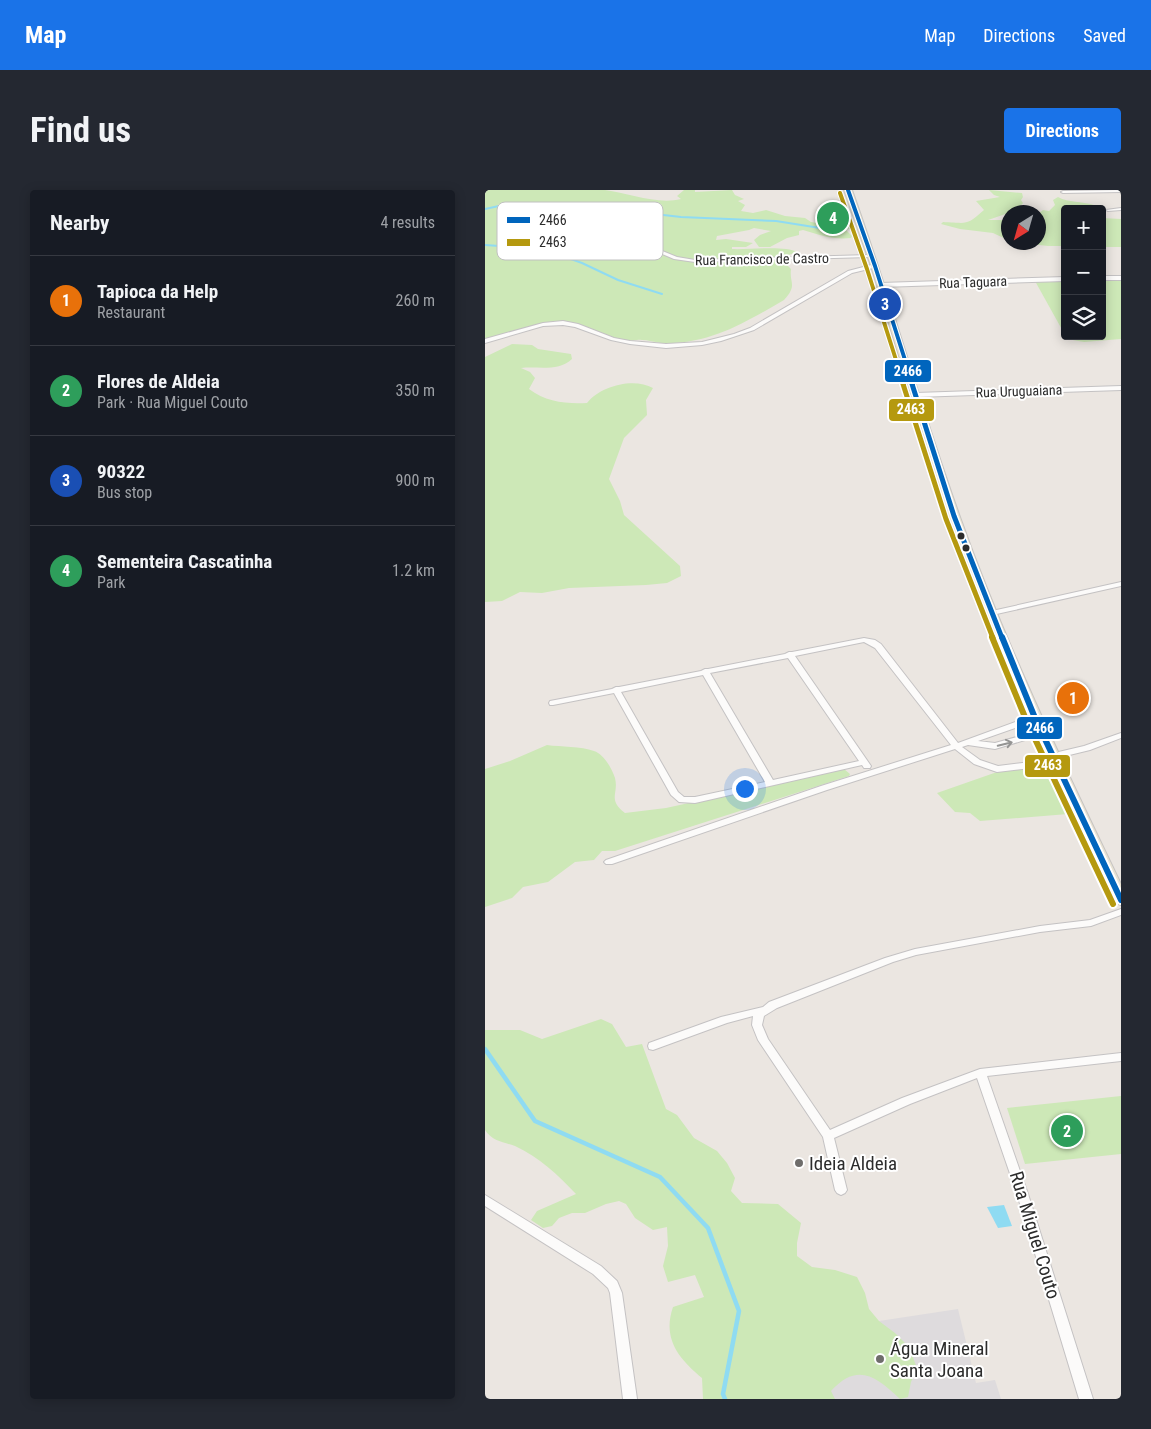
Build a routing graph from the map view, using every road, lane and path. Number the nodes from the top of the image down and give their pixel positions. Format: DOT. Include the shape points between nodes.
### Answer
graph roads {
  1 [pos="848,190"];
  2 [pos="1121,191"];
  3 [pos="1063,192"];
  4 [pos="1121,209"];
  5 [pos="1108,210"];
  6 [pos="663,252"];
  7 [pos="873,261"];
  8 [pos="1106,278"];
  9 [pos="1121,278"];
  10 [pos="1061,279"];
  11 [pos="881,285"];
  12 [pos="485,341"];
  13 [pos="1121,388"];
  14 [pos="916,395"];
  15 [pos="1121,584"];
  16 [pos="992,613"];
  17 [pos="789,654"];
  18 [pos="705,671"];
  19 [pos="616,689"];
  20 [pos="553,702"];
  21 [pos="1035,718"];
  22 [pos="1041,732"];
  23 [pos="1121,735"];
  24 [pos="967,742"];
  25 [pos="956,746"];
  26 [pos="1055,759"];
  27 [pos="864,762"];
  28 [pos="850,765"];
  29 [pos="871,773"];
  30 [pos="857,777"];
  31 [pos="770,782"];
  32 [pos="609,862"];
  33 [pos="1121,900"];
  34 [pos="1121,912"];
  35 [pos="764,1010"];
  36 [pos="653,1046"];
  37 [pos="1121,1058"];
  38 [pos="980,1073"];
  39 [pos="828,1136"];
  40 [pos="841,1190"];
  41 [pos="485,1200"];
  42 [pos="630,1399"];
  43 [pos="1086,1399"];
  1 -- 7 [label="main road"];
  2 -- 3 [label="street"];
  4 -- 5 [label="street"];
  6 -- 7 [label="street, Rua Francisco de Castro" via="695,261"];
  7 -- 11 [label="main road"];
  7 -- 12 [label="street" via="752,329 712,342 643,344 615,340 582,326 557,323"];
  8 -- 9 [label="street"];
  10 -- 11 [label="street, Rua Taguara"];
  11 -- 14 [label="main road"];
  13 -- 14 [label="street, Rua Uruguaiana"];
  14 -- 16 [label="main road" via="954,516"];
  15 -- 16 [label="street"];
  16 -- 21 [label="main road"];
  17 -- 18 [label="street"];
  17 -- 25 [label="street" via="858,640 875,643"];
  17 -- 27 [label="street"];
  18 -- 19 [label="street"];
  18 -- 31 [label="street"];
  19 -- 20 [label="street"];
  19 -- 31 [label="street" via="678,798 695,800"];
  21 -- 22 [label="main road"];
  21 -- 24 [label="street"];
  24 -- 22 [label="street, one-way" via="995,746"];
  22 -- 26 [label="main road"];
  23 -- 26 [label="street"];
  24 -- 25 [label="street"];
  25 -- 26 [label="street" via="991,768 1006,769"];
  25 -- 29 [label="street"];
  26 -- 33 [label="main road"];
  27 -- 28 [label="street"];
  27 -- 29 [label="street"];
  28 -- 30 [label="street"];
  28 -- 31 [label="street"];
  29 -- 30 [label="street"];
  30 -- 32 [label="street"];
  34 -- 35 [label="street" via="1080,925 1040,929 915,952"];
  35 -- 36 [label="street" via="725,1020"];
  35 -- 39 [label="street" via="759,1014 757,1025 763,1040"];
  37 -- 38 [label="street"];
  38 -- 39 [label="street"];
  38 -- 43 [label="street, Rua Miguel Couto" via="1003,1132"];
  39 -- 40 [label="street"];
  41 -- 42 [label="street" via="597,1270 613,1285"];
}
